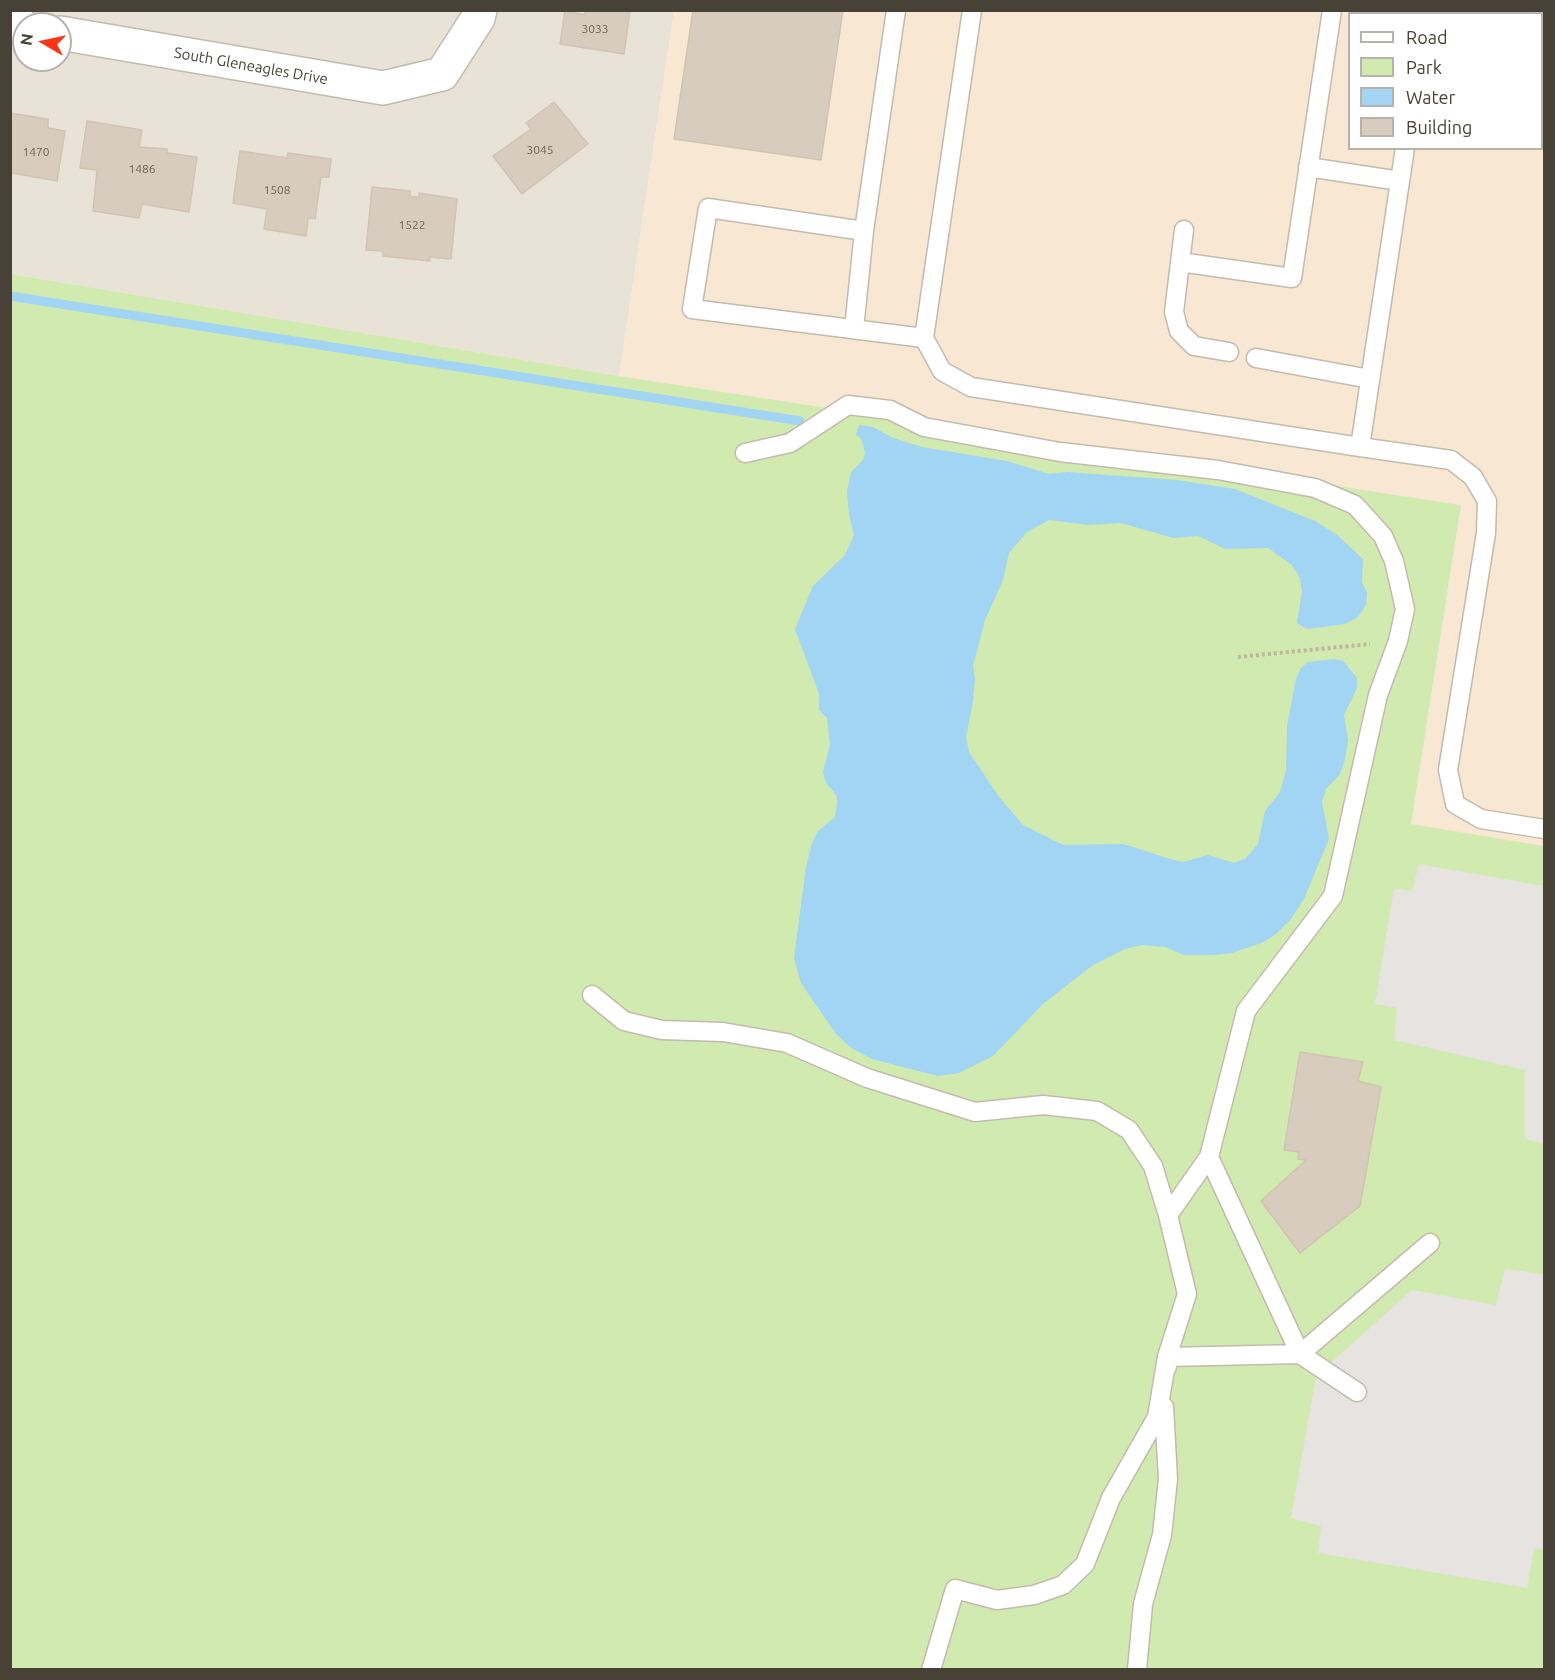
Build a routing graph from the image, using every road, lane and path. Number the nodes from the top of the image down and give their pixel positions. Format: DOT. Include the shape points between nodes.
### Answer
graph roads {
  1 [pos="480,10"];
  2 [pos="896,10"];
  3 [pos="972,10"];
  4 [pos="1332,10"];
  5 [pos="72,35"];
  6 [pos="1405,150"];
  7 [pos="1308,167"];
  8 [pos="1400,181"];
  9 [pos="1184,230"];
  10 [pos="864,231"];
  11 [pos="1180,262"];
  12 [pos="854,329"];
  13 [pos="924,338"];
  14 [pos="1228,352"];
  15 [pos="1256,358"];
  16 [pos="1370,379"];
  17 [pos="1360,447"];
  18 [pos="745,453"];
  19 [pos="1398,641"];
  20 [pos="1239,657"];
  21 [pos="1545,829"];
  22 [pos="592,995"];
  23 [pos="1209,1157"];
  24 [pos="1168,1215"];
  25 [pos="1430,1243"];
  26 [pos="1300,1353"];
  27 [pos="1167,1357"];
  28 [pos="1357,1392"];
  29 [pos="931,1670"];
  30 [pos="1137,1670"];
  1 -- 5 [label="street, South Gleneagles Drive" via="442,74 383,88"];
  2 -- 10 [label="lane"];
  3 -- 13 [label="lane"];
  4 -- 7 [label="lane"];
  6 -- 8 [label="lane"];
  7 -- 8 [label="lane"];
  7 -- 11 [label="lane" via="1292,278"];
  8 -- 16 [label="lane"];
  9 -- 11 [label="lane"];
  10 -- 12 [label="lane"];
  10 -- 12 [label="lane" via="708,208 692,309"];
  11 -- 14 [label="lane" via="1174,312 1179,331 1194,346"];
  12 -- 13 [label="lane"];
  13 -- 17 [label="lane" via="942,371 970,387"];
  15 -- 16 [label="lane"];
  16 -- 17 [label="lane"];
  17 -- 21 [label="lane" via="1451,460 1473,477 1487,501 1486,533 1448,770 1455,804 1480,819"];
  18 -- 19 [label="lane" via="790,443 848,405 890,410 924,427 1060,452 1218,470 1315,488 1355,505 1383,536 1394,561 1405,609"];
  19 -- 20 [label="path"];
  19 -- 23 [label="lane" via="1378,695 1333,896 1246,1011"];
  22 -- 24 [label="lane" via="624,1021 662,1030 723,1032 787,1043 867,1078 975,1112 1043,1105 1097,1111 1129,1130 1153,1166"];
  23 -- 24 [label="lane"];
  23 -- 26 [label="lane"];
  24 -- 27 [label="lane" via="1187,1294"];
  25 -- 26 [label="lane"];
  26 -- 27 [label="lane"];
  26 -- 28 [label="lane"];
  27 -- 29 [label="lane" via="1157,1417 1111,1498 1085,1564 1063,1585 1034,1595 997,1600 955,1588"];
  27 -- 30 [label="lane" via="1163,1417 1168,1479 1162,1535 1143,1604"];
}
